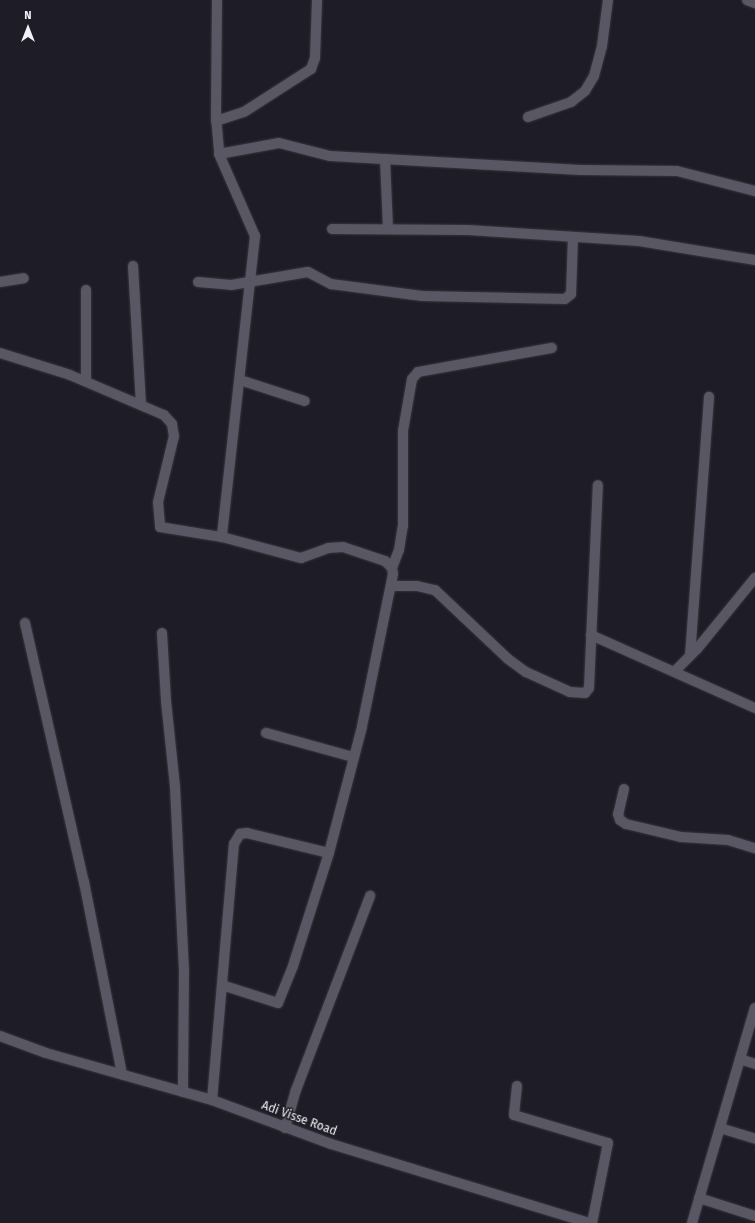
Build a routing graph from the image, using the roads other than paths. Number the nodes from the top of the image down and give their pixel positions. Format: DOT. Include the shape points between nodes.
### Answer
graph roads {
  1 [pos="217,0"];
  2 [pos="317,0"];
  3 [pos="608,0"];
  4 [pos="747,0"];
  5 [pos="755,3"];
  6 [pos="528,116"];
  7 [pos="216,121"];
  8 [pos="219,154"];
  9 [pos="385,159"];
  10 [pos="755,191"];
  11 [pos="332,229"];
  12 [pos="388,229"];
  13 [pos="573,237"];
  14 [pos="755,260"];
  15 [pos="133,266"];
  16 [pos="24,278"];
  17 [pos="0,282"];
  18 [pos="198,282"];
  19 [pos="250,282"];
  20 [pos="86,290"];
  21 [pos="552,348"];
  22 [pos="0,353"];
  23 [pos="240,380"];
  24 [pos="86,381"];
  25 [pos="709,397"];
  26 [pos="305,401"];
  27 [pos="141,404"];
  28 [pos="598,485"];
  29 [pos="222,537"];
  30 [pos="392,568"];
  31 [pos="755,578"];
  32 [pos="391,586"];
  33 [pos="25,623"];
  34 [pos="162,634"];
  35 [pos="591,635"];
  36 [pos="690,656"];
  37 [pos="675,671"];
  38 [pos="755,708"];
  39 [pos="266,732"];
  40 [pos="353,757"];
  41 [pos="624,789"];
  42 [pos="755,848"];
  43 [pos="329,853"];
  44 [pos="370,896"];
  45 [pos="222,985"];
  46 [pos="755,1008"];
  47 [pos="0,1036"];
  48 [pos="740,1059"];
  49 [pos="755,1064"];
  50 [pos="122,1074"];
  51 [pos="517,1086"];
  52 [pos="183,1092"];
  53 [pos="212,1100"];
  54 [pos="285,1128"];
  55 [pos="720,1128"];
  56 [pos="755,1139"];
  57 [pos="699,1198"];
  58 [pos="755,1216"];
  59 [pos="591,1223"];
  60 [pos="692,1223"];
  1 -- 7 [label="street"];
  2 -- 7 [label="street" via="315,58 311,69 244,112"];
  3 -- 6 [label="street" via="602,46 594,76 585,92 571,102"];
  4 -- 5 [label="street"];
  7 -- 8 [label="street"];
  8 -- 9 [label="street" via="279,143 330,156"];
  8 -- 19 [label="street" via="255,236"];
  9 -- 10 [label="street" via="581,170 677,171"];
  9 -- 12 [label="street"];
  11 -- 12 [label="street"];
  12 -- 13 [label="street" via="468,230"];
  13 -- 14 [label="street" via="639,241"];
  13 -- 19 [label="street" via="571,294 565,299 422,296 331,284 308,272"];
  15 -- 27 [label="street"];
  16 -- 17 [label="street"];
  18 -- 19 [label="street" via="231,285"];
  19 -- 23 [label="street"];
  20 -- 24 [label="street"];
  21 -- 30 [label="street" via="418,372 412,379 403,431 403,526 399,550"];
  22 -- 24 [label="street"];
  23 -- 26 [label="street"];
  23 -- 29 [label="street"];
  24 -- 27 [label="street"];
  25 -- 36 [label="street"];
  27 -- 29 [label="street" via="164,415 172,424 174,436 158,502 160,526"];
  28 -- 35 [label="street"];
  29 -- 30 [label="street" via="301,558 328,548 343,547 385,561"];
  30 -- 32 [label="street"];
  31 -- 36 [label="street"];
  32 -- 35 [label="street" via="417,586 435,590 508,659 526,672 570,692 585,693 589,688"];
  32 -- 40 [label="street" via="362,727"];
  33 -- 50 [label="street" via="84,882"];
  34 -- 52 [label="street" via="175,787 184,971"];
  35 -- 37 [label="street"];
  36 -- 37 [label="street"];
  37 -- 38 [label="street"];
  39 -- 40 [label="street"];
  40 -- 43 [label="street"];
  41 -- 42 [label="street" via="618,814 620,820 626,824 682,837 728,840"];
  43 -- 45 [label="street" via="293,966 278,1003"];
  43 -- 45 [label="street" via="247,833 240,834 234,844"];
  44 -- 54 [label="street" via="296,1090"];
  45 -- 53 [label="street"];
  46 -- 48 [label="street"];
  47 -- 50 [label="street, Adi Visse Road" via="46,1053"];
  48 -- 49 [label="street"];
  48 -- 55 [label="street"];
  50 -- 52 [label="street, Adi Visse Road"];
  51 -- 59 [label="street" via="514,1115 608,1143"];
  52 -- 53 [label="street, Adi Visse Road"];
  53 -- 54 [label="street, Adi Visse Road"];
  54 -- 59 [label="street, Adi Visse Road"];
  55 -- 56 [label="street"];
  55 -- 57 [label="street"];
  57 -- 58 [label="street"];
  57 -- 60 [label="street"];
}
